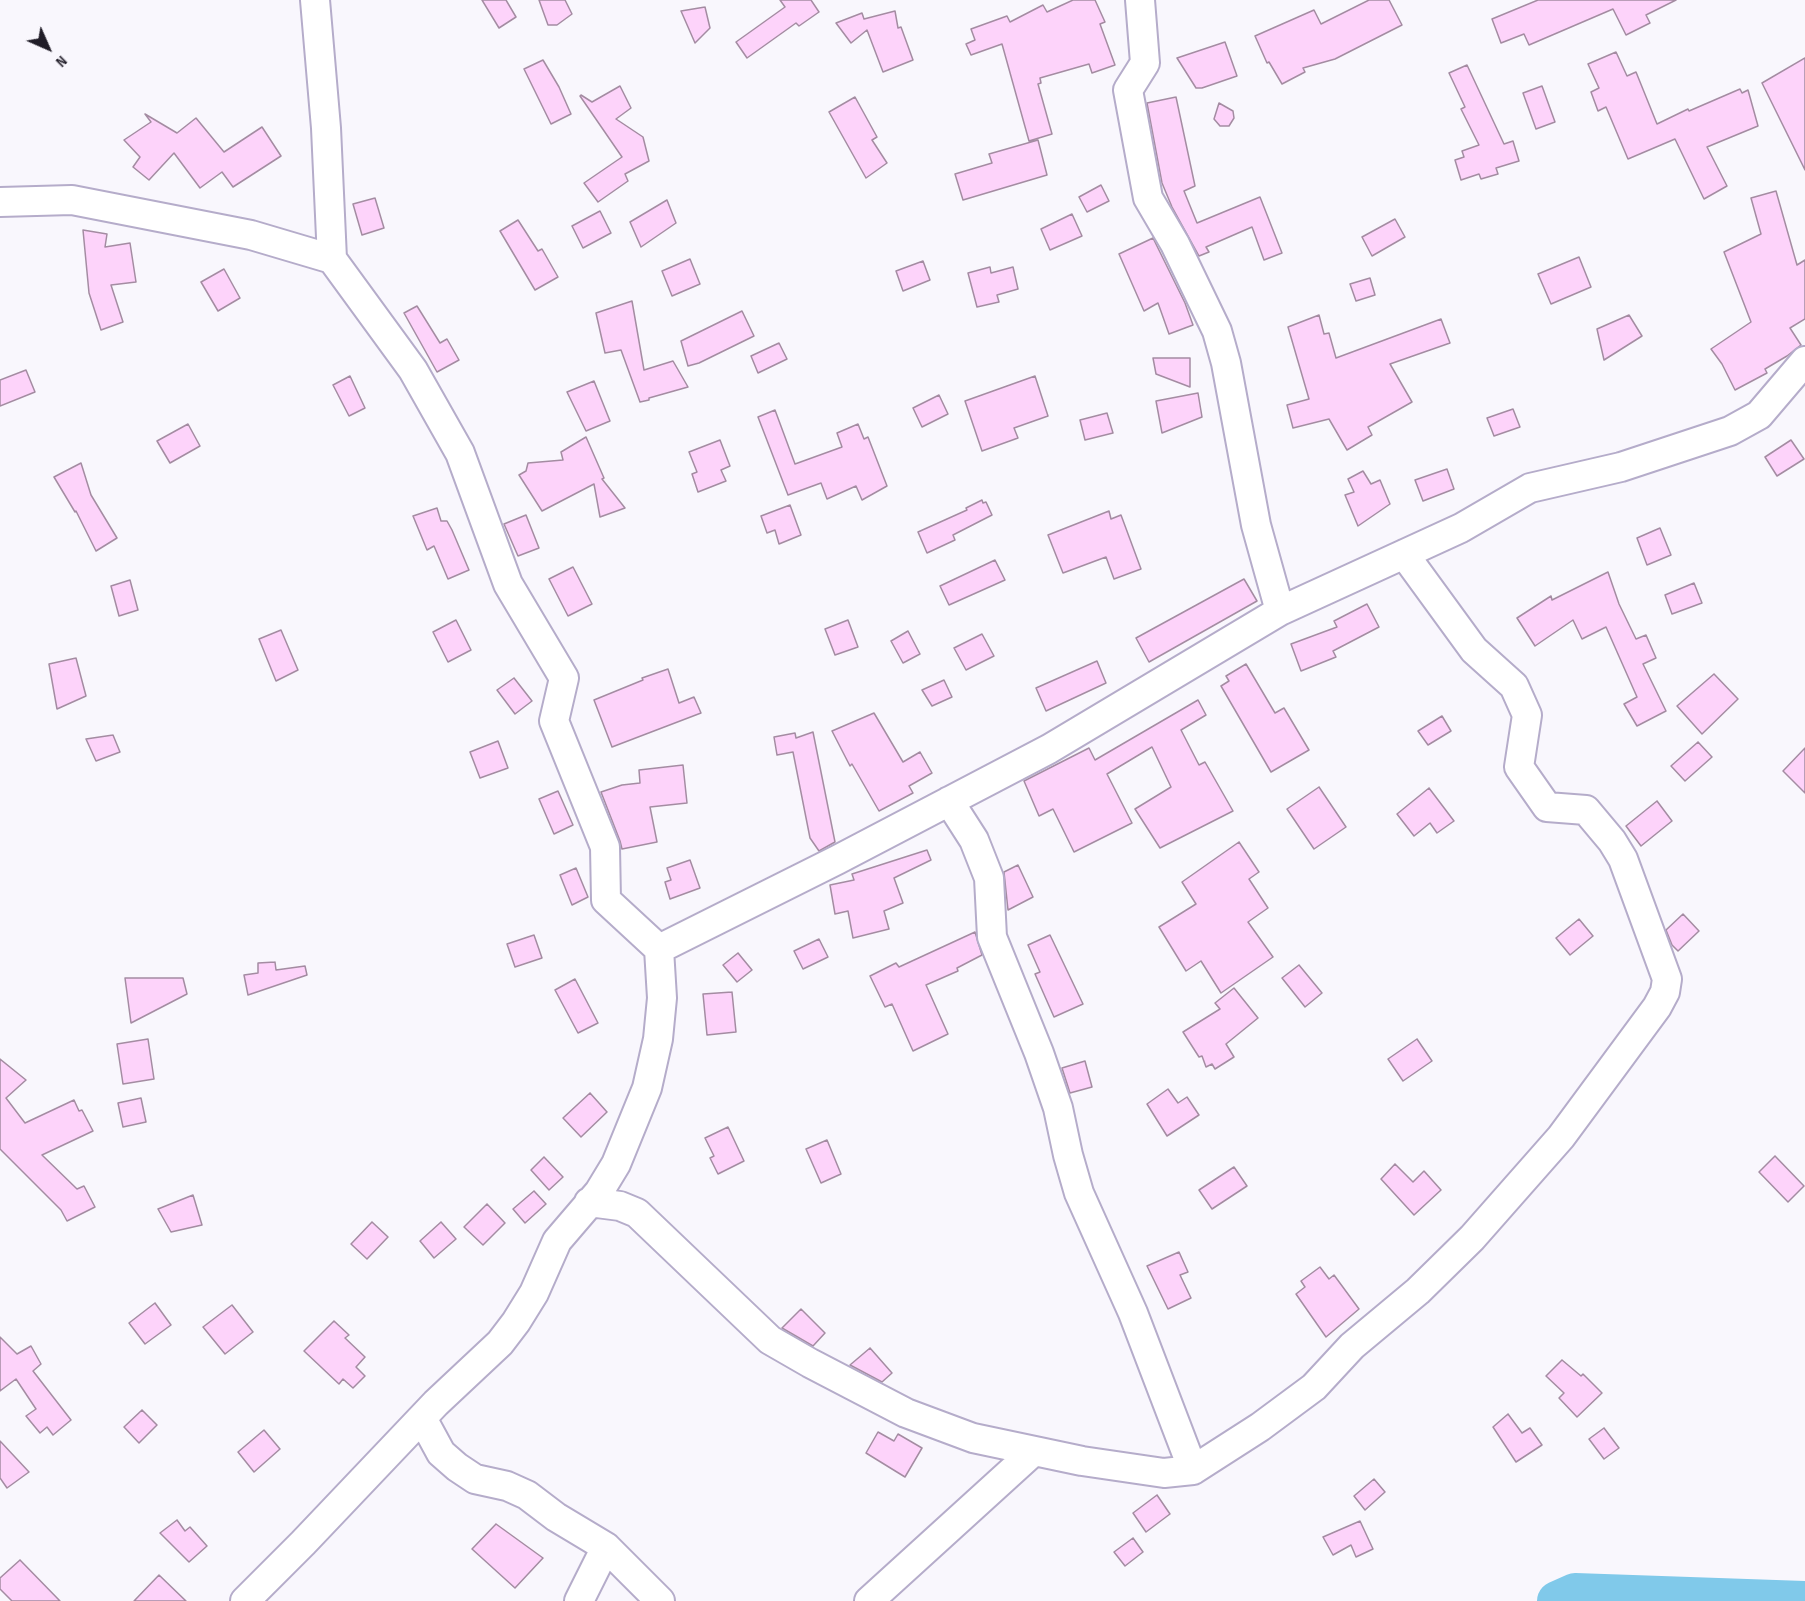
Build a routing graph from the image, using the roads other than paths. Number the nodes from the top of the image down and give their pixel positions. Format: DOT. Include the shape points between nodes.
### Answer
graph roads {
  1 [pos="315,0"];
  2 [pos="1140,0"];
  3 [pos="0,202"];
  4 [pos="332,259"];
  5 [pos="1805,361"];
  6 [pos="1404,554"];
  7 [pos="1280,611"];
  8 [pos="949,801"];
  9 [pos="659,949"];
  10 [pos="589,1202"];
  11 [pos="422,1418"];
  12 [pos="1034,1451"];
  13 [pos="1193,1470"];
  14 [pos="606,1547"];
  15 [pos="245,1601"];
  16 [pos="579,1601"];
  17 [pos="660,1601"];
  18 [pos="869,1601"];
  1 -- 4 [label="street"];
  2 -- 7 [label="street" via="1144,63 1128,90 1148,198 1217,331 1256,525"];
  3 -- 4 [label="street" via="72,200 251,235"];
  4 -- 9 [label="street" via="413,370 460,453 508,584 564,678 554,722 604,847 606,900"];
  5 -- 6 [label="street" via="1759,415 1730,431 1621,467 1530,488 1461,528"];
  6 -- 7 [label="street"];
  6 -- 13 [label="street" via="1474,650 1514,686 1527,715 1519,767 1547,807 1586,810 1623,859 1667,979 1665,992 1561,1137 1472,1238 1418,1291 1352,1346 1314,1387"];
  7 -- 8 [label="street" via="1049,749"];
  8 -- 9 [label="street"];
  8 -- 13 [label="street" via="974,840 989,878 992,937 1058,1108 1079,1193 1133,1313"];
  9 -- 10 [label="street" via="661,1008 647,1088 616,1164"];
  10 -- 11 [label="street" via="557,1241 534,1293 500,1343"];
  10 -- 12 [label="street" via="620,1206 637,1213 770,1340 810,1363 906,1413 973,1438"];
  11 -- 14 [label="street" via="441,1453 457,1467 475,1479 526,1495"];
  11 -- 15 [label="street"];
  12 -- 13 [label="street" via="1164,1473"];
  12 -- 18 [label="street"];
  14 -- 16 [label="street"];
  14 -- 17 [label="street"];
}
